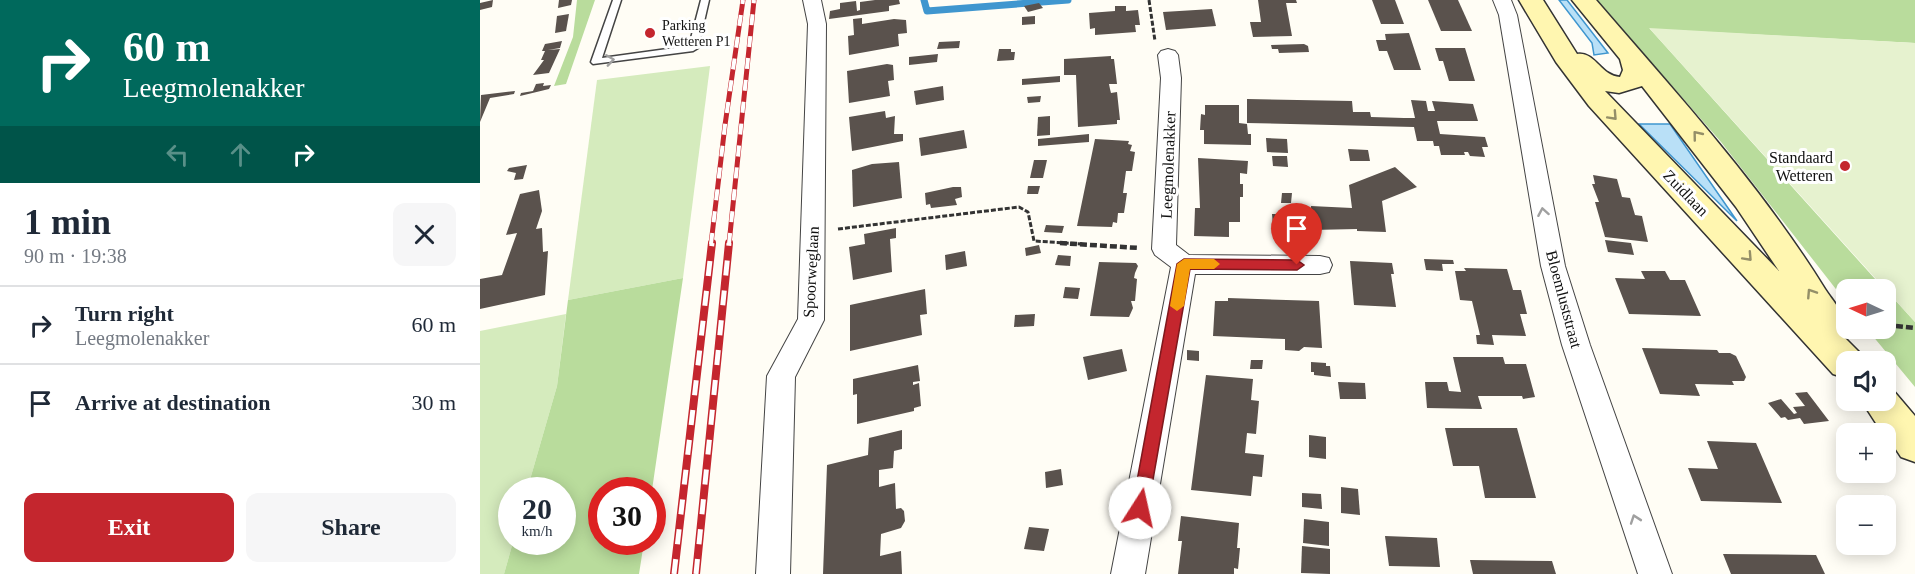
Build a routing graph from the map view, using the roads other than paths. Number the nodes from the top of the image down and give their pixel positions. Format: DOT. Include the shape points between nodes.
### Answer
graph roads {
  1 [pos="618,0"];
  2 [pos="705,0"];
  3 [pos="812,0"];
  4 [pos="1584,0"];
  5 [pos="1520,7"];
  6 [pos="1168,55"];
  7 [pos="1632,58"];
  8 [pos="1174,256"];
  9 [pos="1320,265"];
  10 [pos="1838,351"];
  11 [pos="1843,351"];
  12 [pos="1888,411"];
  13 [pos="1915,445"];
  14 [pos="772,574"];
  15 [pos="1128,574"];
  16 [pos="1655,574"];
  1 -- 2 [label="lane, one-way" via="596,62 693,48"];
  3 -- 14 [label="street, Spoorweglaan" via="818,24 811,320 781,376"];
  4 -- 7 [label="main road, Zuidlaan"];
  5 -- 7 [label="main road" via="1556,24 1596,79 1626,85 1634,80"];
  5 -- 10 [label="main road, Zuidlaan, one-way" via="1598,100"];
  16 -- 5 [label="street, Bloemluststraat, one-way" via="1576,345 1553,266"];
  6 -- 8 [label="street, Leegmolenakker"];
  11 -- 7 [label="main road, Zuidlaan, one-way" via="1815,298 1761,218"];
  8 -- 9 [label="street"];
  8 -- 15 [label="street, Leegmolenakker"];
  12 -- 13 [label="main road"];
}
